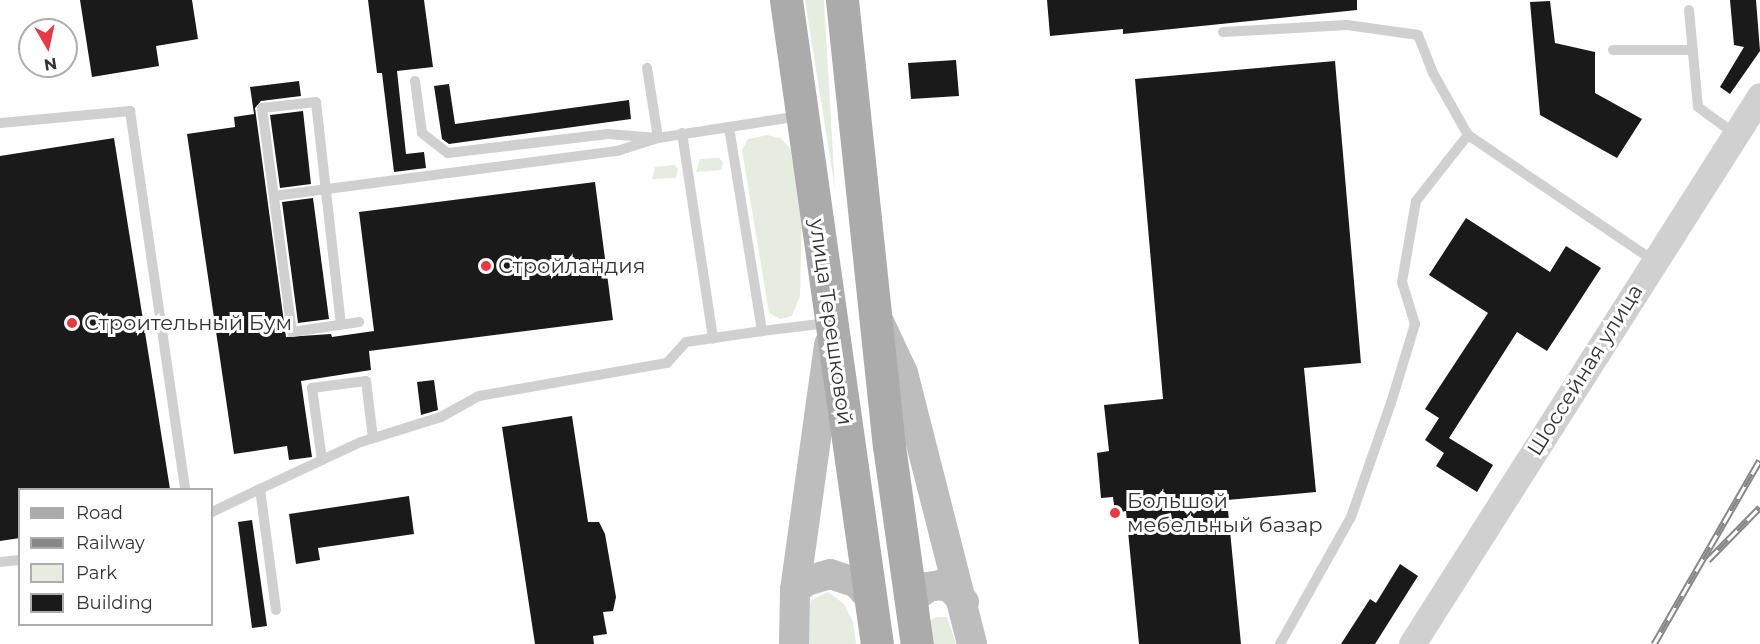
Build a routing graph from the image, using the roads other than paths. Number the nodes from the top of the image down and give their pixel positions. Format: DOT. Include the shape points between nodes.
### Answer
graph roads {
  1 [pos="786,0"];
  2 [pos="843,0"];
  3 [pos="1689,10"];
  4 [pos="1223,32"];
  5 [pos="1613,50"];
  6 [pos="1693,50"];
  7 [pos="646,68"];
  8 [pos="415,81"];
  9 [pos="1760,96"];
  10 [pos="803,116"];
  11 [pos="0,123"];
  12 [pos="729,127"];
  13 [pos="681,134"];
  14 [pos="1736,134"];
  15 [pos="1468,135"];
  16 [pos="658,138"];
  17 [pos="326,191"];
  18 [pos="274,196"];
  19 [pos="869,254"];
  20 [pos="822,260"];
  21 [pos="1654,262"];
  22 [pos="875,316"];
  23 [pos="359,322"];
  24 [pos="832,323"];
  25 [pos="340,325"];
  26 [pos="762,331"];
  27 [pos="713,339"];
  28 [pos="373,438"];
  29 [pos="322,460"];
  30 [pos="185,488"];
  31 [pos="260,489"];
  32 [pos="213,512"];
  33 [pos="18,560"];
  34 [pos="0,562"];
  35 [pos="795,590"];
  36 [pos="870,598"];
  37 [pos="912,599"];
  38 [pos="964,602"];
  39 [pos="276,610"];
  40 [pos="794,644"];
  41 [pos="877,644"];
  42 [pos="917,644"];
  43 [pos="972,644"];
  44 [pos="1280,644"];
  45 [pos="1412,644"];
  1 -- 10 [label="main road, улица Терешковой"];
  2 -- 19 [label="main road, улица Терешковой"];
  3 -- 6 [label="lane"];
  4 -- 15 [label="lane" via="1347,25 1418,35 1433,73"];
  5 -- 6 [label="lane"];
  6 -- 14 [label="lane" via="1698,107"];
  7 -- 16 [label="lane"];
  8 -- 16 [label="lane" via="422,133 448,153 608,134"];
  9 -- 14 [label="street, Шоссейная улица"];
  10 -- 12 [label="lane"];
  10 -- 20 [label="main road, улица Терешковой"];
  11 -- 30 [label="lane" via="129,111"];
  12 -- 13 [label="lane"];
  12 -- 26 [label="lane"];
  13 -- 16 [label="lane"];
  13 -- 27 [label="lane"];
  14 -- 21 [label="street, Шоссейная улица"];
  15 -- 21 [label="lane"];
  15 -- 44 [label="lane" via="1416,201 1402,282 1415,324 1391,403 1351,518"];
  16 -- 17 [label="lane" via="617,151"];
  17 -- 18 [label="lane"];
  17 -- 18 [label="lane" via="316,102 262,108"];
  17 -- 25 [label="lane"];
  18 -- 25 [label="lane" via="292,332"];
  19 -- 20 [label="main road"];
  19 -- 22 [label="main road, улица Терешковой"];
  20 -- 24 [label="main road, улица Терешковой"];
  21 -- 45 [label="street, Шоссейная улица"];
  22 -- 37 [label="main road, улица Терешковой"];
  22 -- 38 [label="main road" via="903,373"];
  23 -- 25 [label="lane"];
  24 -- 26 [label="lane"];
  24 -- 35 [label="main road"];
  24 -- 36 [label="main road, улица Терешковой"];
  26 -- 27 [label="lane"];
  27 -- 28 [label="lane" via="686,342 667,363 479,396 441,417"];
  28 -- 29 [label="lane"];
  28 -- 29 [label="lane" via="366,381 312,388"];
  29 -- 31 [label="lane"];
  31 -- 32 [label="lane"];
  31 -- 39 [label="lane"];
  33 -- 34 [label="lane"];
  35 -- 36 [label="main road" via="806,581 830,574 857,584"];
  35 -- 40 [label="main road"];
  36 -- 41 [label="main road, улица Терешковой"];
  37 -- 38 [label="main road" via="928,586 940,585 951,588"];
  37 -- 42 [label="main road, улица Терешковой"];
  38 -- 43 [label="main road"];
}
